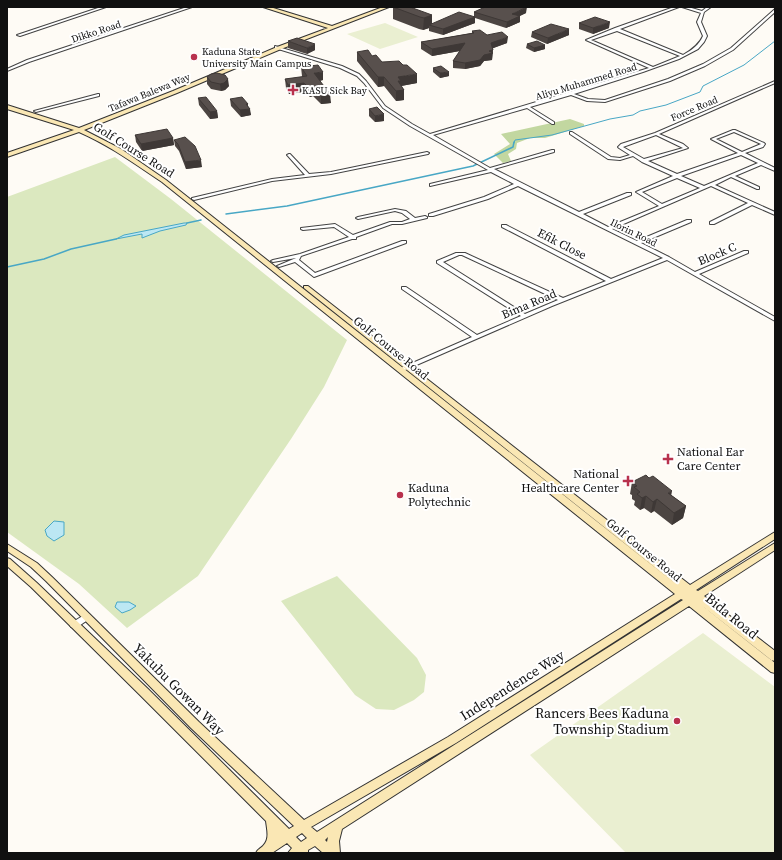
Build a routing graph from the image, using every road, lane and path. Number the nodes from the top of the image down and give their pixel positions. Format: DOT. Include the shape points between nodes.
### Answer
graph roads {
  1 [pos="104,7"];
  2 [pos="190,7"];
  3 [pos="268,7"];
  4 [pos="381,7"];
  5 [pos="387,7"];
  6 [pos="677,7"];
  7 [pos="684,7"];
  8 [pos="709,7"];
  9 [pos="775,10"];
  10 [pos="704,12"];
  11 [pos="331,27"];
  12 [pos="616,29"];
  13 [pos="18,34"];
  14 [pos="277,48"];
  15 [pos="683,56"];
  16 [pos="652,68"];
  17 [pos="7,70"];
  18 [pos="775,82"];
  19 [pos="572,94"];
  20 [pos="98,95"];
  21 [pos="7,103"];
  22 [pos="7,107"];
  23 [pos="528,107"];
  24 [pos="36,111"];
  25 [pos="553,123"];
  26 [pos="80,127"];
  27 [pos="571,133"];
  28 [pos="656,134"];
  29 [pos="430,135"];
  30 [pos="7,151"];
  31 [pos="553,151"];
  32 [pos="427,153"];
  33 [pos="742,153"];
  34 [pos="7,155"];
  35 [pos="289,155"];
  36 [pos="633,155"];
  37 [pos="644,161"];
  38 [pos="761,163"];
  39 [pos="491,169"];
  40 [pos="775,169"];
  41 [pos="308,176"];
  42 [pos="677,176"];
  43 [pos="732,176"];
  44 [pos="167,180"];
  45 [pos="518,184"];
  46 [pos="432,185"];
  47 [pos="712,185"];
  48 [pos="704,188"];
  49 [pos="757,188"];
  50 [pos="629,194"];
  51 [pos="194,199"];
  52 [pos="752,203"];
  53 [pos="661,205"];
  54 [pos="774,213"];
  55 [pos="579,214"];
  56 [pos="431,215"];
  57 [pos="425,217"];
  58 [pos="358,218"];
  59 [pos="414,220"];
  60 [pos="689,221"];
  61 [pos="712,223"];
  62 [pos="504,226"];
  63 [pos="303,229"];
  64 [pos="608,229"];
  65 [pos="354,238"];
  66 [pos="404,242"];
  67 [pos="638,243"];
  68 [pos="746,252"];
  69 [pos="301,255"];
  70 [pos="667,258"];
  71 [pos="296,260"];
  72 [pos="276,264"];
  73 [pos="696,274"];
  74 [pos="611,281"];
  75 [pos="404,288"];
  76 [pos="563,300"];
  77 [pos="525,316"];
  78 [pos="775,319"];
  79 [pos="476,337"];
  80 [pos="404,368"];
  81 [pos="775,535"];
  82 [pos="7,546"];
  83 [pos="775,546"];
  84 [pos="7,562"];
  85 [pos="689,595"];
  86 [pos="86,617"];
  87 [pos="74,625"];
  88 [pos="775,657"];
  89 [pos="775,669"];
  90 [pos="290,814"];
  91 [pos="324,814"];
  92 [pos="271,819"];
  93 [pos="303,826"];
  94 [pos="337,826"];
  95 [pos="288,837"];
  96 [pos="316,839"];
  97 [pos="264,852"];
  98 [pos="300,852"];
  99 [pos="331,853"];
  100 [pos="334,853"];
  1 -- 13 [label="street"];
  2 -- 17 [label="street, Dikko Road"];
  3 -- 11 [label="street"];
  4 -- 11 [label="street, Tafawa Balewa Way"];
  5 -- 11 [label="street, Tafawa Balewa Way"];
  6 -- 12 [label="street"];
  7 -- 10 [label="street"];
  8 -- 10 [label="street"];
  9 -- 19 [label="street" via="732,48 704,65 669,80 605,101 587,100"];
  10 -- 15 [label="street, Aliyu Muhammed Road" via="699,22 705,36 703,41"];
  11 -- 14 [label="street, Tafawa Balewa Way"];
  12 -- 15 [label="street"];
  12 -- 16 [label="street" via="588,40"];
  14 -- 26 [label="street, Tafawa Balewa Way" via="175,92"];
  14 -- 29 [label="street, Ilorin Road" via="341,67 358,75 391,113"];
  15 -- 16 [label="street, Aliyu Muhammed Road"];
  16 -- 19 [label="street, Aliyu Muhammed Road"];
  18 -- 28 [label="street, Force Road"];
  19 -- 23 [label="street, Aliyu Muhammed Road"];
  20 -- 24 [label="street"];
  21 -- 24 [label="street"];
  22 -- 26 [label="street"];
  23 -- 25 [label="street"];
  23 -- 29 [label="street, Aliyu Muhammed Road"];
  24 -- 26 [label="street"];
  26 -- 30 [label="street, Tafawa Balewa Way"];
  26 -- 34 [label="street, Tafawa Balewa Way"];
  26 -- 44 [label="street, Golf Course Road"];
  27 -- 36 [label="street" via="610,158 620,159"];
  28 -- 36 [label="street, Force Road" via="620,147"];
  28 -- 37 [label="street" via="686,148"];
  29 -- 39 [label="street, Ilorin Road"];
  31 -- 39 [label="street"];
  32 -- 41 [label="street"];
  33 -- 33 [label="street" via="715,140 713,139 734,131 763,144"];
  33 -- 38 [label="street"];
  33 -- 42 [label="street"];
  35 -- 41 [label="street"];
  36 -- 37 [label="street"];
  37 -- 42 [label="street"];
  38 -- 40 [label="street"];
  38 -- 43 [label="street"];
  39 -- 45 [label="street, Ilorin Road"];
  39 -- 46 [label="street"];
  41 -- 51 [label="street" via="272,180"];
  42 -- 48 [label="street"];
  42 -- 53 [label="street" via="638,192"];
  43 -- 47 [label="street"];
  43 -- 49 [label="street"];
  44 -- 51 [label="street, Golf Course Road"];
  44 -- 80 [label="street, Golf Course Road"];
  45 -- 55 [label="street, Ilorin Road"];
  45 -- 56 [label="street" via="486,198"];
  47 -- 48 [label="street"];
  47 -- 52 [label="street"];
  48 -- 53 [label="street"];
  50 -- 55 [label="street"];
  51 -- 72 [label="street, Golf Course Road"];
  52 -- 54 [label="street"];
  52 -- 61 [label="street"];
  53 -- 64 [label="street"];
  55 -- 64 [label="street, Ilorin Road"];
  57 -- 59 [label="street"];
  58 -- 59 [label="street" via="400,210"];
  59 -- 65 [label="street" via="392,223"];
  60 -- 67 [label="street"];
  62 -- 74 [label="street, Efik Close"];
  63 -- 65 [label="street" via="335,225"];
  64 -- 67 [label="street, Ilorin Road"];
  65 -- 69 [label="street"];
  66 -- 71 [label="street" via="314,275"];
  67 -- 70 [label="street, Ilorin Road"];
  68 -- 73 [label="street, Block C"];
  69 -- 71 [label="street"];
  69 -- 72 [label="street"];
  70 -- 73 [label="street, Ilorin Road"];
  70 -- 74 [label="street, Bima Road"];
  71 -- 72 [label="street"];
  72 -- 80 [label="street, Golf Course Road"];
  73 -- 78 [label="street, Ilorin Road"];
  74 -- 76 [label="street, Bima Road"];
  75 -- 79 [label="street"];
  76 -- 77 [label="street, Bima Road"];
  76 -- 77 [label="street" via="463,254 439,262"];
  77 -- 79 [label="street, Bima Road"];
  79 -- 80 [label="street, Bima Road"];
  80 -- 85 [label="street, Golf Course Road"];
  81 -- 85 [label="street, Independence Way"];
  82 -- 86 [label="street, Yakubu Gowan Way" via="34,565"];
  83 -- 85 [label="street, Independence Way"];
  84 -- 87 [label="street, Yakubu Gowan Way"];
  85 -- 88 [label="street, Bida Road"];
  85 -- 89 [label="street, Bida Road"];
  85 -- 91 [label="street, Independence Way" via="452,740"];
  85 -- 94 [label="street, Independence Way"];
  86 -- 87 [label="street"];
  86 -- 90 [label="street, Yakubu Gowan Way"];
  87 -- 92 [label="street, Yakubu Gowan Way"];
  90 -- 91 [label="street" via="308,818"];
  90 -- 93 [label="street, Yakubu Gowan Way"];
  91 -- 93 [label="street, Independence Way"];
  92 -- 95 [label="street, Yakubu Gowan Way"];
  92 -- 97 [label="street" via="274,832 272,842"];
  93 -- 95 [label="street, Independence Way"];
  93 -- 96 [label="street, Yakubu Gowan Way"];
  94 -- 96 [label="street, Independence Way"];
  94 -- 100 [label="street" via="333,841"];
  95 -- 97 [label="street, Independence Way"];
  95 -- 98 [label="street, Yakubu Gowan Way"];
  96 -- 98 [label="street, Independence Way"];
  96 -- 99 [label="street, Yakubu Gowan Way"];
}
